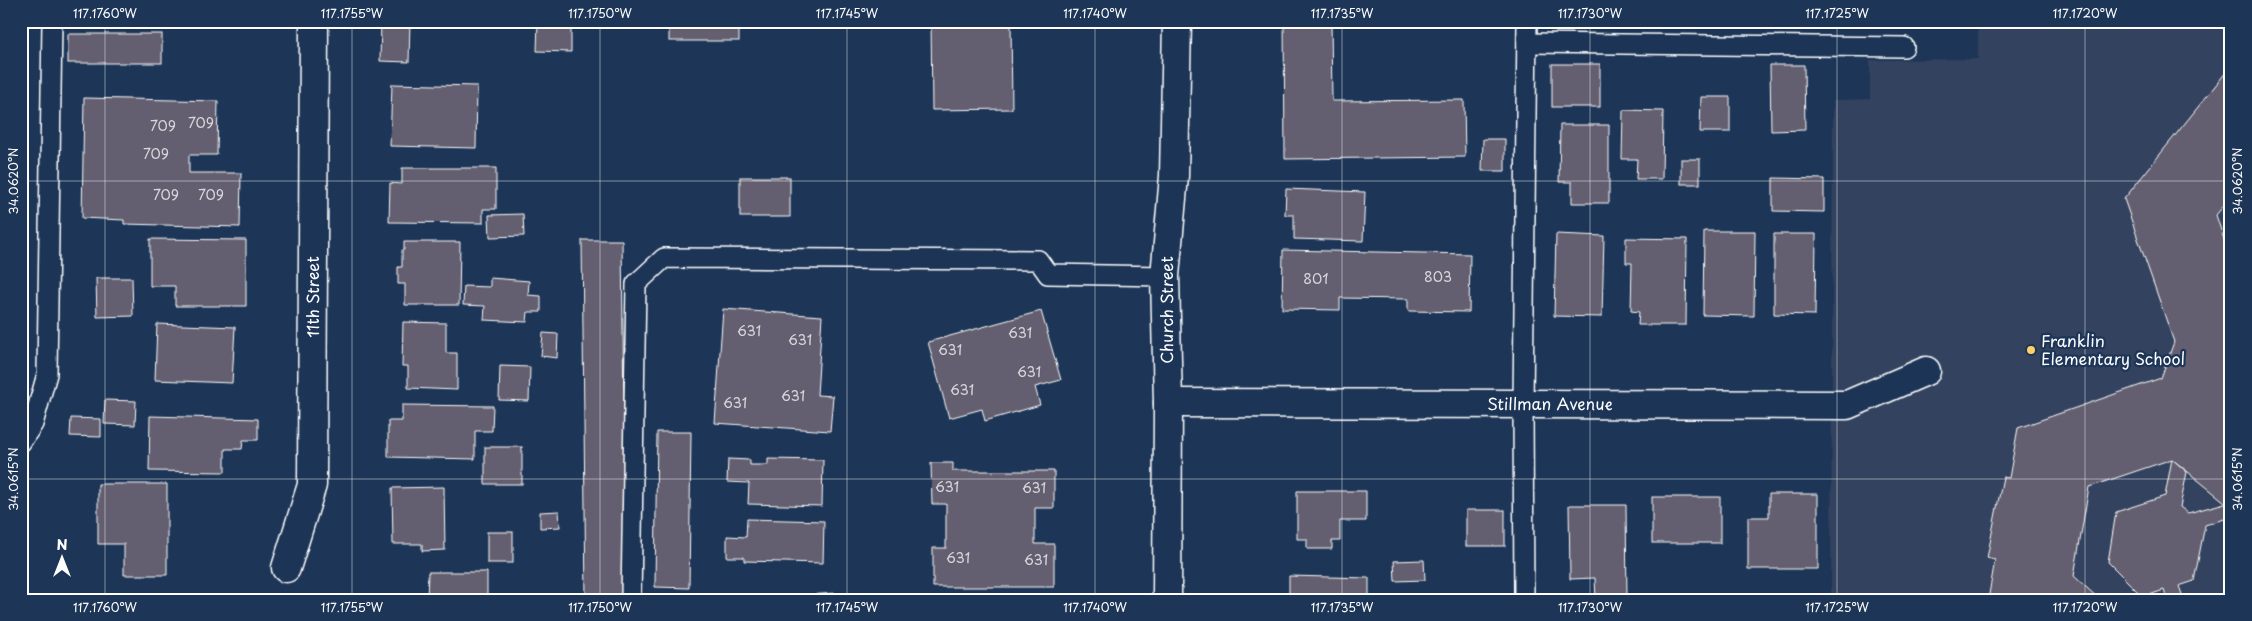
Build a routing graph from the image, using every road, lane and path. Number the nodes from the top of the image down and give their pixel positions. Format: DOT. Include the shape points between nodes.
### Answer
graph roads {
  1 [pos="52,21"];
  2 [pos="314,21"];
  3 [pos="1177,21"];
  4 [pos="1527,21"];
  5 [pos="1527,44"];
  6 [pos="1904,47"];
  7 [pos="1165,276"];
  8 [pos="1926,371"];
  9 [pos="1168,403"];
  10 [pos="1522,404"];
  11 [pos="21,442"];
  12 [pos="286,568"];
  13 [pos="631,600"];
  14 [pos="1166,600"];
  15 [pos="1524,600"];
  1 -- 11 [label="lane" via="47,374 33,424"];
  2 -- 12 [label="street, 11th Street" via="312,485"];
  3 -- 7 [label="street, Church Street" via="1174,176"];
  4 -- 5 [label="lane"];
  5 -- 6 [label="lane"];
  5 -- 10 [label="lane"];
  7 -- 9 [label="street, Church Street"];
  7 -- 13 [label="lane" via="1048,274 1038,260 664,258 636,284"];
  8 -- 10 [label="street, Stillman Avenue" via="1847,405"];
  9 -- 10 [label="street, Stillman Avenue"];
  9 -- 14 [label="street, Church Street"];
  10 -- 15 [label="lane"];
}
